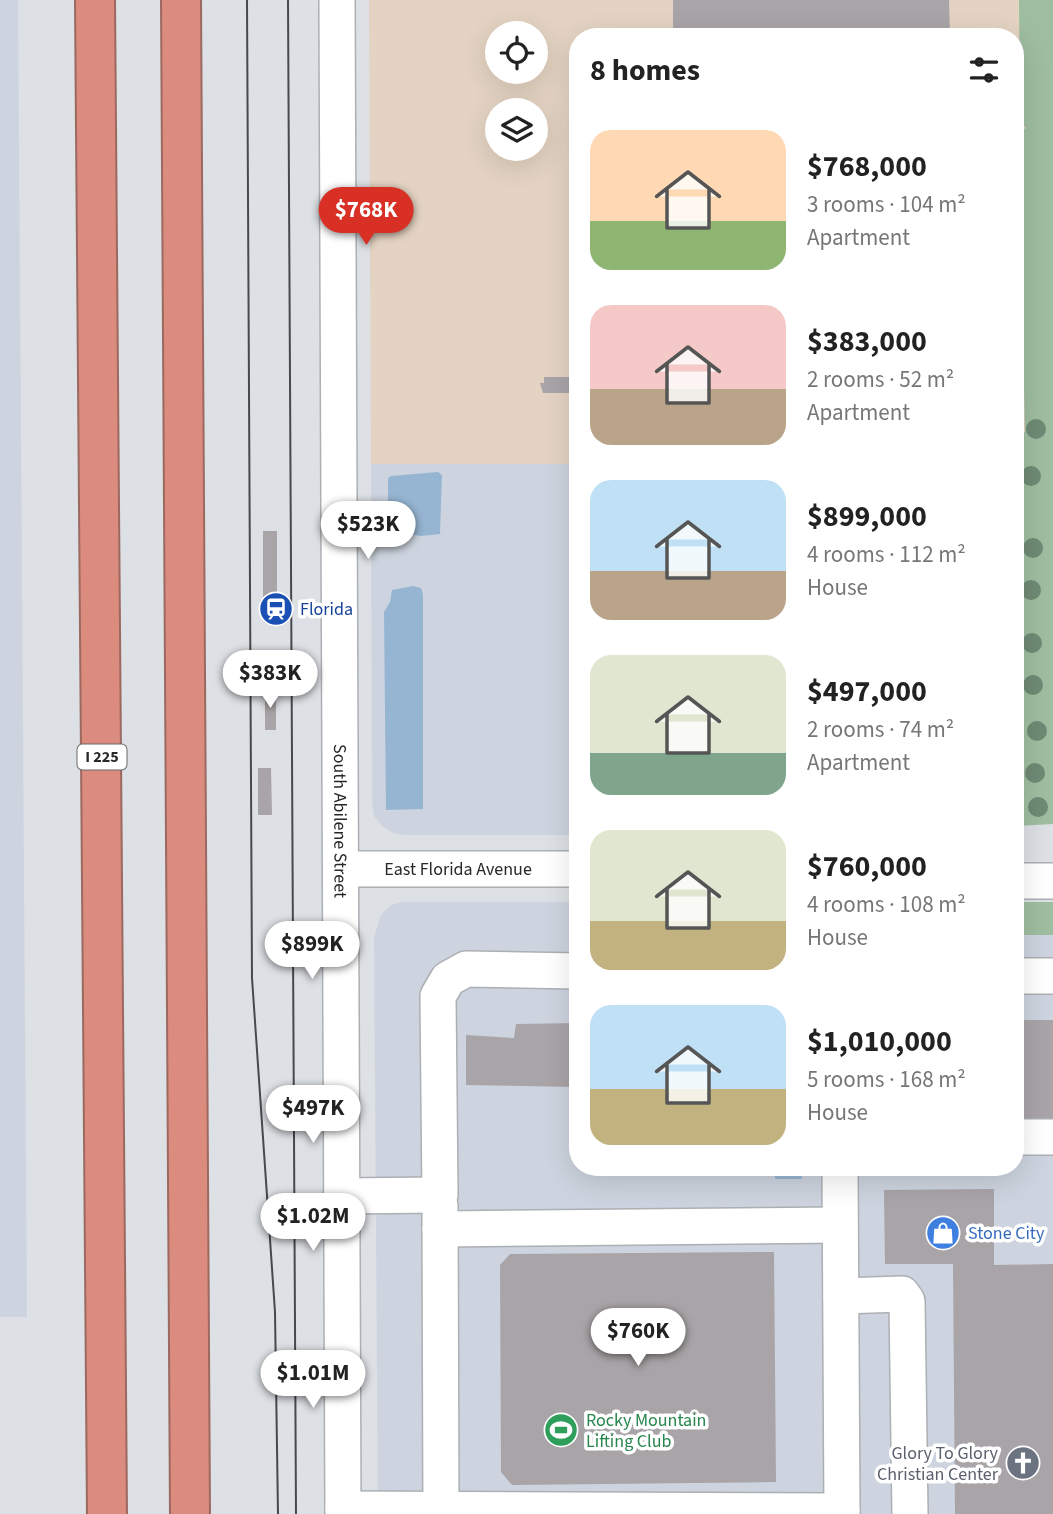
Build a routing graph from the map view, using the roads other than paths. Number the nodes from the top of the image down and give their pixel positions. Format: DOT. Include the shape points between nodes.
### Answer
graph roads {
  1 [pos="95,0"];
  2 [pos="181,0"];
  3 [pos="337,0"];
  4 [pos="341,869"];
  5 [pos="569,869"];
  6 [pos="1024,881"];
  7 [pos="1053,881"];
  8 [pos="569,971"];
  9 [pos="1024,976"];
  10 [pos="1053,976"];
  11 [pos="1024,1137"];
  12 [pos="1053,1137"];
  13 [pos="840,1176"];
  14 [pos="341,1196"];
  15 [pos="440,1212"];
  16 [pos="840,1225"];
  17 [pos="841,1296"];
  18 [pos="343,1512"];
  19 [pos="441,1512"];
  20 [pos="842,1512"];
  21 [pos="107,1514"];
  22 [pos="190,1514"];
  23 [pos="910,1514"];
  1 -- 21 [label="highway, I 225"];
  2 -- 22 [label="highway"];
  3 -- 4 [label="street, South Abilene Street"];
  4 -- 5 [label="street, East Florida Avenue"];
  4 -- 14 [label="street, South Abilene Street"];
  6 -- 7 [label="street"];
  8 -- 15 [label="street" via="466,969 448,979 438,996"];
  9 -- 10 [label="street"];
  11 -- 12 [label="street"];
  13 -- 16 [label="street"];
  14 -- 15 [label="street"];
  14 -- 18 [label="street, South Abilene Street"];
  15 -- 16 [label="street"];
  15 -- 19 [label="street"];
  16 -- 17 [label="street"];
  17 -- 20 [label="street"];
  17 -- 23 [label="street" via="902,1294 907,1301"];
  18 -- 19 [label="street"];
  19 -- 20 [label="street"];
}
